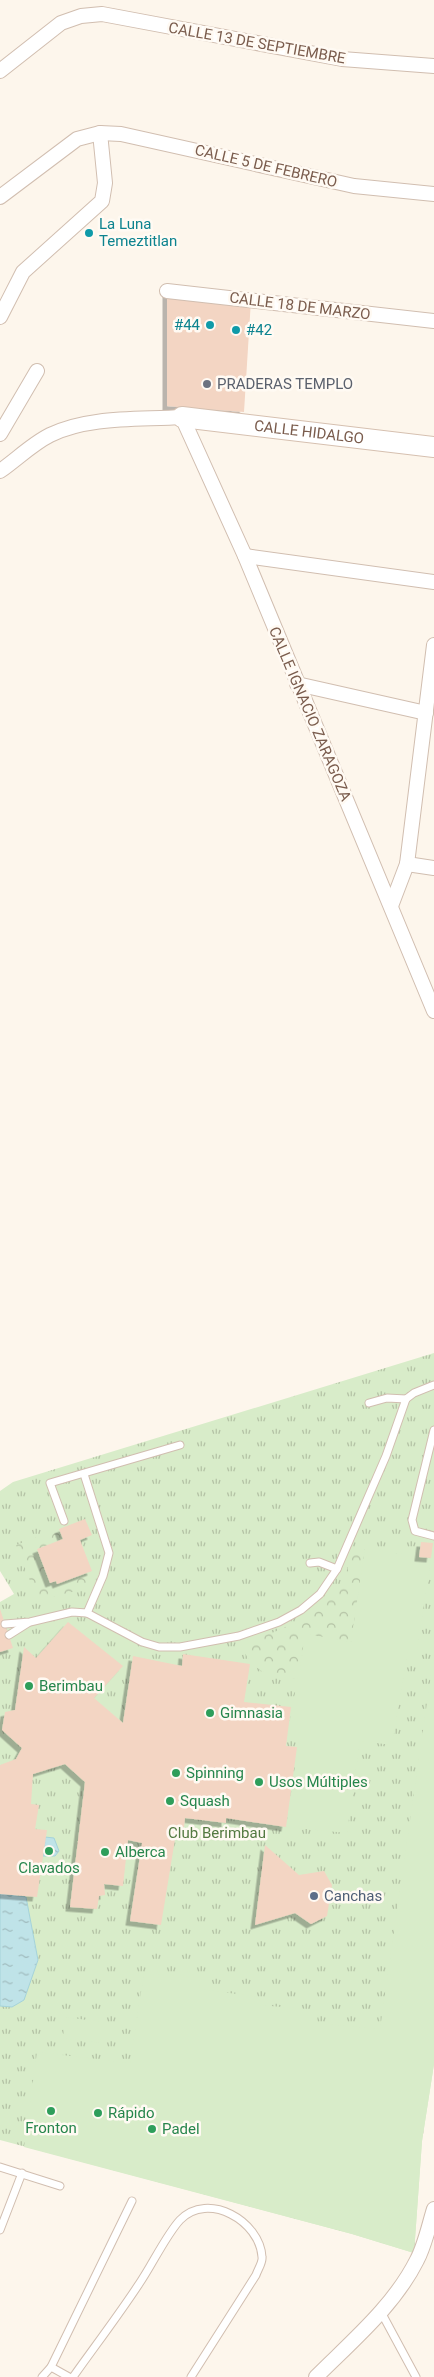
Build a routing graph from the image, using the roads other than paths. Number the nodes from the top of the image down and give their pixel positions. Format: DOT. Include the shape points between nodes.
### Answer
graph roads {
  1 [pos="434,66"];
  2 [pos="0,71"];
  3 [pos="100,133"];
  4 [pos="434,194"];
  5 [pos="0,196"];
  6 [pos="167,290"];
  7 [pos="0,317"];
  8 [pos="434,321"];
  9 [pos="37,371"];
  10 [pos="182,417"];
  11 [pos="0,434"];
  12 [pos="434,447"];
  13 [pos="0,471"];
  14 [pos="245,556"];
  15 [pos="434,582"];
  16 [pos="434,645"];
  17 [pos="297,684"];
  18 [pos="426,712"];
  19 [pos="407,864"];
  20 [pos="434,868"];
  21 [pos="391,906"];
  22 [pos="434,1011"];
  23 [pos="434,1385"];
  24 [pos="406,1399"];
  25 [pos="369,1403"];
  26 [pos="434,1430"];
  27 [pos="180,1446"];
  28 [pos="84,1474"];
  29 [pos="64,1521"];
  30 [pos="434,1536"];
  31 [pos="310,1563"];
  32 [pos="337,1569"];
  33 [pos="87,1613"];
  34 [pos="30,1622"];
  35 [pos="5,1624"];
  36 [pos="9,1635"];
  37 [pos="0,2166"];
  38 [pos="22,2172"];
  39 [pos="60,2186"];
  40 [pos="132,2201"];
  41 [pos="434,2209"];
  42 [pos="3,2214"];
  43 [pos="0,2230"];
  44 [pos="381,2312"];
  45 [pos="51,2367"];
  46 [pos="42,2377"];
  47 [pos="69,2377"];
  48 [pos="73,2377"];
  49 [pos="191,2377"];
  50 [pos="316,2377"];
  51 [pos="416,2377"];
  1 -- 2 [label="street, CALLE 13 DE SEPTIEMBRE" via="342,59 102,14 81,16 61,23"];
  3 -- 4 [label="street, CALLE 5 DE FEBRERO" via="121,134 354,186"];
  3 -- 5 [label="street" via="77,140"];
  3 -- 7 [label="street" via="105,183 102,201 23,272"];
  6 -- 8 [label="street, CALLE 18 DE MARZO"];
  9 -- 11 [label="street"];
  10 -- 12 [label="street, CALLE HIDALGO"];
  10 -- 13 [label="street" via="89,423 67,428 48,436"];
  10 -- 14 [label="street, CALLE IGNACIO ZARAGOZA"];
  14 -- 15 [label="street"];
  14 -- 17 [label="street, CALLE IGNACIO ZARAGOZA"];
  16 -- 18 [label="street"];
  17 -- 18 [label="street"];
  17 -- 21 [label="street, CALLE IGNACIO ZARAGOZA"];
  18 -- 19 [label="street"];
  19 -- 20 [label="street"];
  19 -- 21 [label="street"];
  21 -- 22 [label="street, CALLE IGNACIO ZARAGOZA"];
  23 -- 24 [label="lane"];
  24 -- 25 [label="lane" via="387,1398"];
  24 -- 32 [label="lane" via="382,1465"];
  26 -- 30 [label="lane" via="412,1520 415,1531"];
  27 -- 28 [label="lane"];
  28 -- 29 [label="lane" via="50,1483"];
  28 -- 33 [label="lane" via="109,1553"];
  31 -- 32 [label="lane" via="319,1562"];
  32 -- 33 [label="lane" via="320,1594 279,1622 239,1636 180,1647 160,1647 142,1642"];
  33 -- 34 [label="lane" via="57,1614"];
  34 -- 35 [label="lane"];
  34 -- 36 [label="lane"];
  37 -- 38 [label="lane"];
  38 -- 39 [label="lane"];
  38 -- 42 [label="lane"];
  40 -- 45 [label="lane"];
  41 -- 44 [label="street" via="418,2258"];
  42 -- 43 [label="lane"];
  44 -- 50 [label="street"];
  44 -- 51 [label="lane"];
  45 -- 46 [label="lane"];
  45 -- 47 [label="lane"];
  48 -- 49 [label="lane" via="180,2220 194,2212 214,2209 232,2214 247,2224 258,2240 263,2258"];
}
